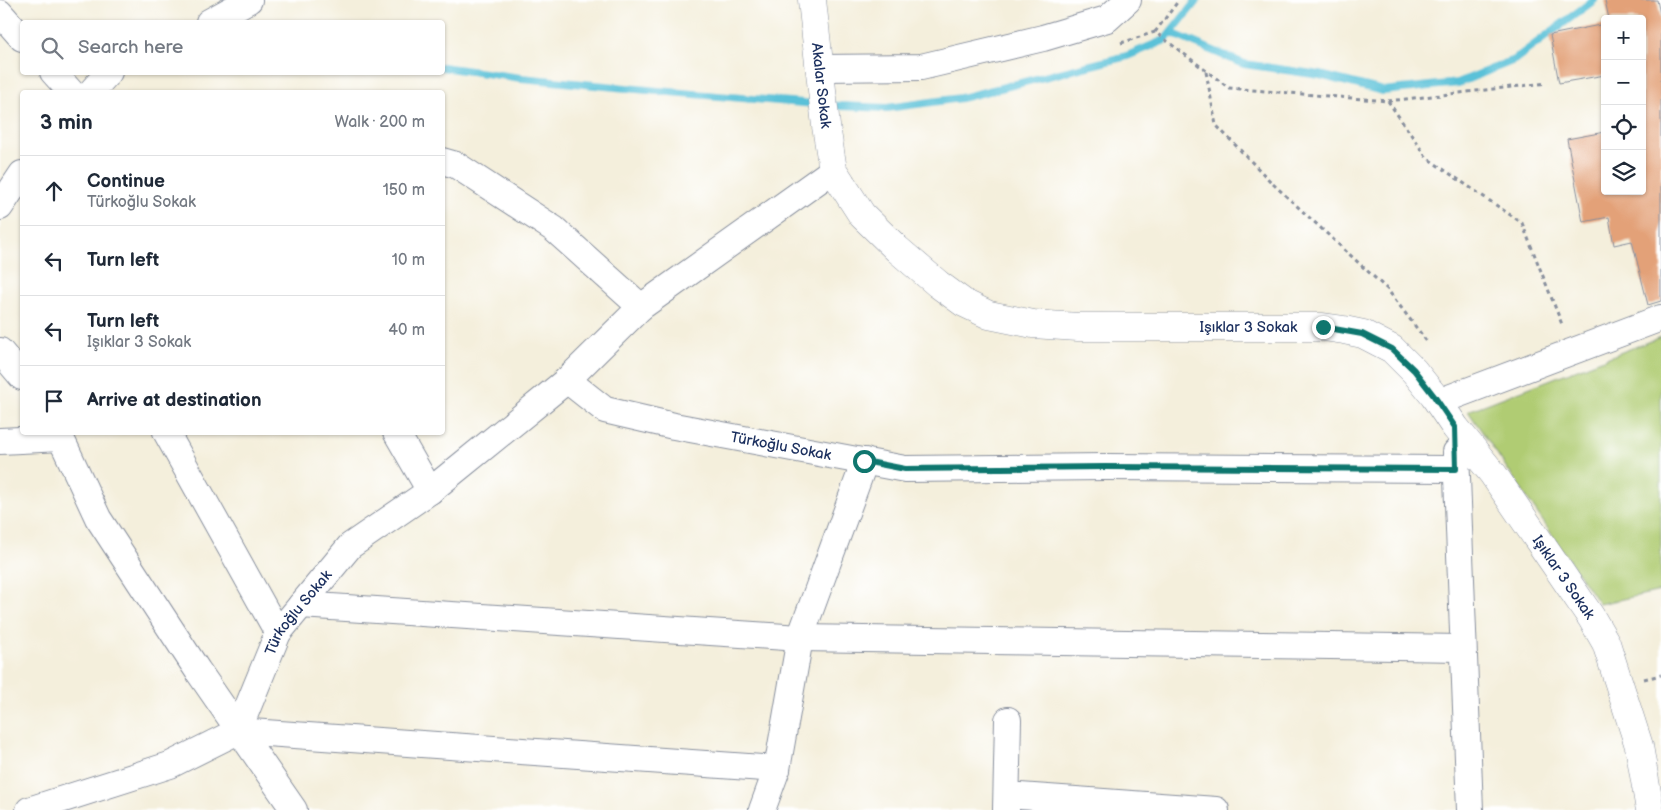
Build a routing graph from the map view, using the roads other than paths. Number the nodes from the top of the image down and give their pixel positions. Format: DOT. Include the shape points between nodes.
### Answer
graph roads {
  1 [pos="250,0"];
  2 [pos="812,0"];
  3 [pos="1128,0"];
  4 [pos="0,13"];
  5 [pos="213,20"];
  6 [pos="20,36"];
  7 [pos="821,73"];
  8 [pos="56,75"];
  9 [pos="106,75"];
  10 [pos="69,90"];
  11 [pos="93,90"];
  12 [pos="445,162"];
  13 [pos="833,170"];
  14 [pos="20,177"];
  15 [pos="0,207"];
  16 [pos="641,307"];
  17 [pos="1661,318"];
  18 [pos="0,351"];
  19 [pos="20,375"];
  20 [pos="567,380"];
  21 [pos="1438,402"];
  22 [pos="1455,427"];
  23 [pos="59,435"];
  24 [pos="168,435"];
  25 [pos="398,435"];
  26 [pos="0,441"];
  27 [pos="864,461"];
  28 [pos="1456,469"];
  29 [pos="430,491"];
  30 [pos="301,605"];
  31 [pos="278,632"];
  32 [pos="800,638"];
  33 [pos="1463,648"];
  34 [pos="1008,720"];
  35 [pos="238,731"];
  36 [pos="777,770"];
  37 [pos="1006,803"];
  38 [pos="29,810"];
  39 [pos="294,810"];
  40 [pos="762,810"];
  41 [pos="1211,810"];
  42 [pos="1216,810"];
  43 [pos="1470,810"];
  44 [pos="1650,810"];
  1 -- 5 [label="street"];
  2 -- 7 [label="street, Akalar Sokak"];
  3 -- 7 [label="street" via="1108,19 1043,38 921,66"];
  4 -- 6 [label="street"];
  7 -- 13 [label="street, Akalar Sokak"];
  8 -- 10 [label="street"];
  9 -- 11 [label="street"];
  12 -- 16 [label="street" via="456,165 554,229"];
  13 -- 16 [label="street, Türkoğlu Sokak"];
  13 -- 21 [label="street, Işıklar 3 Sokak" via="862,215 897,249 964,303 989,315 1033,324 1078,327 1323,327 1344,330 1362,334 1392,349 1414,370"];
  14 -- 15 [label="street"];
  16 -- 20 [label="street, Türkoğlu Sokak"];
  17 -- 21 [label="street"];
  18 -- 19 [label="street"];
  20 -- 27 [label="street, Türkoğlu Sokak" via="605,410"];
  20 -- 29 [label="street, Türkoğlu Sokak"];
  21 -- 22 [label="street, Işıklar 3 Sokak"];
  22 -- 28 [label="street"];
  22 -- 44 [label="street, Işıklar 3 Sokak" via="1493,474 1606,644 1639,746"];
  23 -- 26 [label="street"];
  23 -- 35 [label="street" via="98,518"];
  24 -- 31 [label="street"];
  25 -- 29 [label="street"];
  27 -- 28 [label="street, Türkoğlu Sokak" via="905,469"];
  27 -- 32 [label="street"];
  28 -- 33 [label="street"];
  29 -- 30 [label="street, Türkoğlu Sokak" via="350,546"];
  30 -- 31 [label="street, Türkoğlu Sokak"];
  30 -- 32 [label="street"];
  31 -- 35 [label="street, Türkoğlu Sokak"];
  32 -- 33 [label="street"];
  32 -- 36 [label="street"];
  33 -- 43 [label="street"];
  34 -- 37 [label="street"];
  35 -- 36 [label="street"];
  35 -- 38 [label="street" via="170,765"];
  35 -- 39 [label="street"];
  36 -- 40 [label="street"];
  37 -- 41 [label="street"];
  41 -- 42 [label="street"];
}
